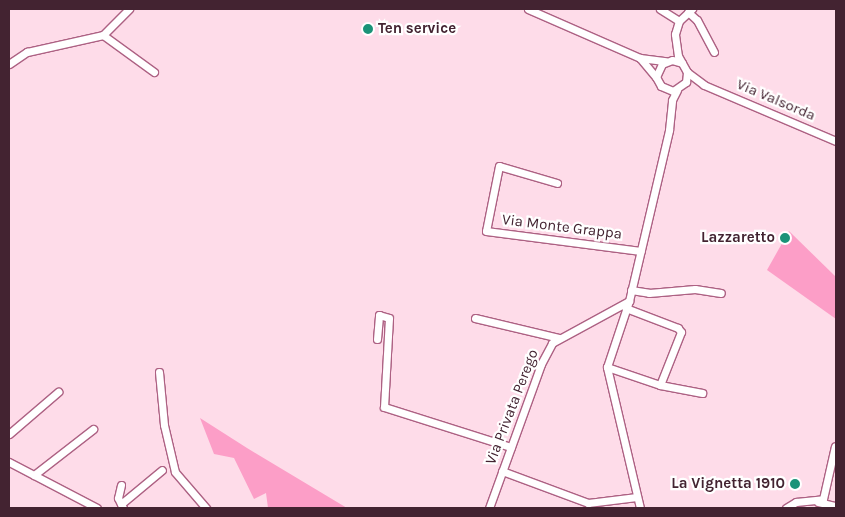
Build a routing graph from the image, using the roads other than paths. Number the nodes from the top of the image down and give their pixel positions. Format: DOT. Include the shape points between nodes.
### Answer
graph roads {
  1 [pos="528,9"];
  2 [pos="660,9"];
  3 [pos="125,10"];
  4 [pos="690,10"];
  5 [pos="679,20"];
  6 [pos="103,35"];
  7 [pos="676,47"];
  8 [pos="9,52"];
  9 [pos="714,52"];
  10 [pos="18,57"];
  11 [pos="640,58"];
  12 [pos="666,61"];
  13 [pos="682,63"];
  14 [pos="9,64"];
  15 [pos="154,72"];
  16 [pos="687,72"];
  17 [pos="656,77"];
  18 [pos="704,85"];
  19 [pos="680,88"];
  20 [pos="665,90"];
  21 [pos="671,107"];
  22 [pos="836,141"];
  23 [pos="556,184"];
  24 [pos="640,250"];
  25 [pos="631,290"];
  26 [pos="721,293"];
  27 [pos="627,304"];
  28 [pos="475,318"];
  29 [pos="559,338"];
  30 [pos="377,339"];
  31 [pos="607,367"];
  32 [pos="159,372"];
  33 [pos="660,385"];
  34 [pos="58,392"];
  35 [pos="702,393"];
  36 [pos="93,429"];
  37 [pos="9,434"];
  38 [pos="835,446"];
  39 [pos="511,447"];
  40 [pos="9,462"];
  41 [pos="162,470"];
  42 [pos="502,471"];
  43 [pos="34,475"];
  44 [pos="121,485"];
  45 [pos="637,497"];
  46 [pos="818,502"];
  47 [pos="122,506"];
  48 [pos="836,506"];
  49 [pos="97,508"];
  50 [pos="206,508"];
  51 [pos="489,508"];
  52 [pos="640,508"];
  53 [pos="786,508"];
  1 -- 11 [label="street"];
  2 -- 5 [label="street"];
  3 -- 6 [label="street"];
  4 -- 5 [label="street"];
  4 -- 9 [label="street"];
  5 -- 7 [label="street"];
  6 -- 10 [label="street"];
  6 -- 15 [label="street"];
  7 -- 12 [label="street"];
  7 -- 13 [label="street"];
  8 -- 10 [label="street"];
  10 -- 14 [label="street"];
  11 -- 12 [label="street"];
  11 -- 17 [label="street"];
  12 -- 13 [label="street"];
  12 -- 17 [label="street"];
  13 -- 16 [label="street"];
  16 -- 18 [label="street, Via Valsorda"];
  16 -- 19 [label="street"];
  17 -- 20 [label="street"];
  18 -- 19 [label="street, Via Valsorda"];
  18 -- 22 [label="street, Via Valsorda"];
  19 -- 20 [label="street"];
  19 -- 21 [label="street, Via Monte Grappa"];
  20 -- 21 [label="street, Via Monte Grappa"];
  21 -- 24 [label="street, Via Monte Grappa" via="669,130"];
  23 -- 24 [label="street, Via Monte Grappa" via="499,166 486,230"];
  24 -- 25 [label="street, Via Monte Grappa"];
  25 -- 26 [label="street" via="649,294 695,289"];
  25 -- 27 [label="street, Via Monte Grappa"];
  27 -- 29 [label="street, Via Privata Perego"];
  27 -- 31 [label="street, Via Monte Grappa"];
  27 -- 33 [label="street" via="680,329"];
  28 -- 29 [label="street"];
  29 -- 39 [label="street, Via Privata Perego" via="552,343 541,364"];
  30 -- 39 [label="street" via="379,315 389,318 384,407"];
  31 -- 33 [label="street"];
  31 -- 45 [label="street"];
  32 -- 50 [label="street" via="164,425 175,472"];
  33 -- 35 [label="street"];
  34 -- 37 [label="street"];
  36 -- 43 [label="street"];
  38 -- 46 [label="street" via="824,496"];
  39 -- 42 [label="street, Via Privata Perego"];
  40 -- 43 [label="street"];
  41 -- 47 [label="street"];
  42 -- 45 [label="street" via="588,503"];
  42 -- 51 [label="street, Via Privata Perego"];
  43 -- 49 [label="street"];
  44 -- 47 [label="street" via="118,491"];
  45 -- 52 [label="street"];
  46 -- 48 [label="street"];
  46 -- 53 [label="street" via="796,502"];
}
